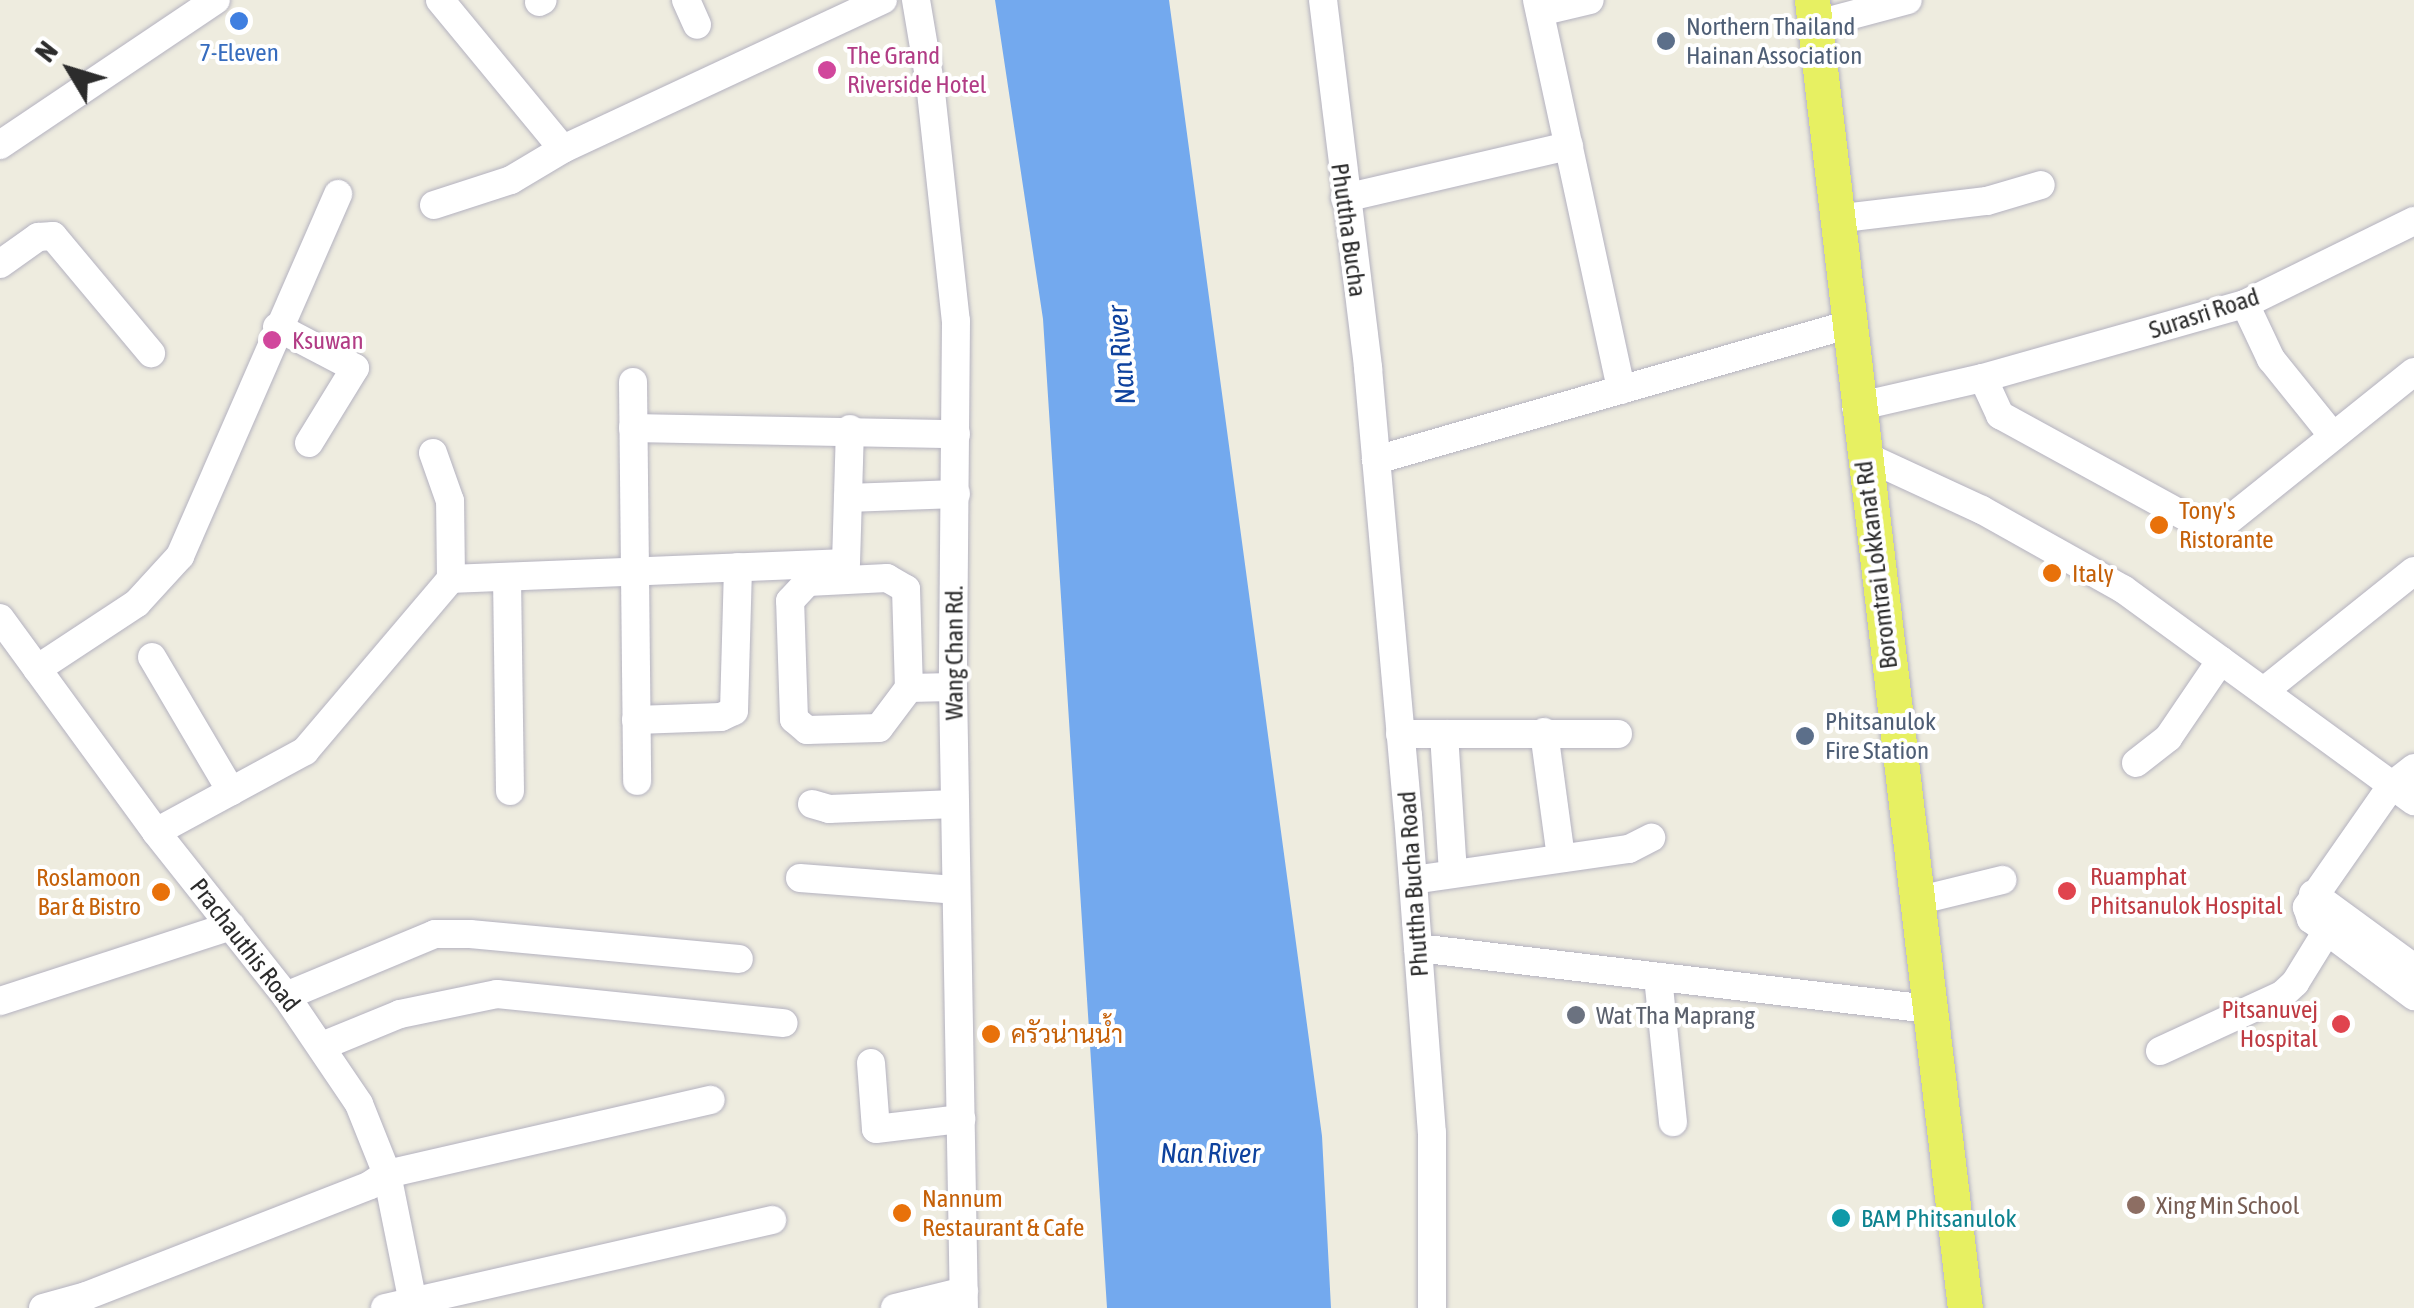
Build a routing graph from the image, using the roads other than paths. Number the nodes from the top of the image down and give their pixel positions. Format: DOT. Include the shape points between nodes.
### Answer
graph roads {
  1 [pos="216,0"];
  2 [pos="440,0"];
  3 [pos="883,0"];
  4 [pos="916,0"];
  5 [pos="1323,0"];
  6 [pos="1590,0"];
  7 [pos="1908,0"];
  8 [pos="1539,6"];
  9 [pos="1813,13"];
  10 [pos="0,145"];
  11 [pos="1568,146"];
  12 [pos="563,149"];
  13 [pos="2041,185"];
  14 [pos="338,194"];
  15 [pos="1345,198"];
  16 [pos="434,205"];
  17 [pos="1835,218"];
  18 [pos="2414,221"];
  19 [pos="0,264"];
  20 [pos="2245,304"];
  21 [pos="1846,325"];
  22 [pos="276,327"];
  23 [pos="151,353"];
  24 [pos="2414,372"];
  25 [pos="1983,378"];
  26 [pos="632,382"];
  27 [pos="1621,390"];
  28 [pos="1856,407"];
  29 [pos="633,428"];
  30 [pos="850,429"];
  31 [pos="956,434"];
  32 [pos="2332,435"];
  33 [pos="309,443"];
  34 [pos="434,452"];
  35 [pos="1863,455"];
  36 [pos="1376,460"];
  37 [pos="956,494"];
  38 [pos="848,498"];
  39 [pos="738,568"];
  40 [pos="635,571"];
  41 [pos="508,577"];
  42 [pos="452,580"];
  43 [pos="2408,587"];
  44 [pos="0,618"];
  45 [pos="152,657"];
  46 [pos="2221,660"];
  47 [pos="37,668"];
  48 [pos="954,687"];
  49 [pos="909,688"];
  50 [pos="2264,691"];
  51 [pos="636,720"];
  52 [pos="1544,732"];
  53 [pos="1400,734"];
  54 [pos="1444,734"];
  55 [pos="1618,734"];
  56 [pos="2136,763"];
  57 [pos="637,781"];
  58 [pos="2407,785"];
  59 [pos="510,790"];
  60 [pos="231,791"];
  61 [pos="812,804"];
  62 [pos="955,804"];
  63 [pos="156,832"];
  64 [pos="1651,838"];
  65 [pos="1561,857"];
  66 [pos="1453,872"];
  67 [pos="800,878"];
  68 [pos="1413,880"];
  69 [pos="2002,880"];
  70 [pos="956,890"];
  71 [pos="2313,894"];
  72 [pos="1916,900"];
  73 [pos="231,926"];
  74 [pos="2327,930"];
  75 [pos="1418,948"];
  76 [pos="739,959"];
  77 [pos="2414,968"];
  78 [pos="1658,977"];
  79 [pos="286,996"];
  80 [pos="2414,996"];
  81 [pos="0,1001"];
  82 [pos="1929,1009"];
  83 [pos="784,1023"];
  84 [pos="322,1046"];
  85 [pos="2160,1052"];
  86 [pos="871,1063"];
  87 [pos="711,1100"];
  88 [pos="961,1119"];
  89 [pos="1672,1122"];
  90 [pos="387,1174"];
  91 [pos="772,1220"];
  92 [pos="964,1299"];
  93 [pos="414,1303"];
  94 [pos="43,1308"];
  95 [pos="385,1308"];
  96 [pos="895,1308"];
  97 [pos="1432,1308"];
  98 [pos="1965,1308"];
  1 -- 10 [label="street"];
  2 -- 12 [label="street"];
  3 -- 12 [label="street"];
  4 -- 31 [label="street, Wang Chan Rd." via="956,321"];
  5 -- 15 [label="street, Phuttha Bucha"];
  6 -- 8 [label="street"];
  7 -- 9 [label="street"];
  8 -- 11 [label="street"];
  9 -- 17 [label="main road, Boromtrai Lokkanat Rd"];
  11 -- 15 [label="street"];
  11 -- 27 [label="street"];
  12 -- 16 [label="street" via="511,180"];
  13 -- 17 [label="street" via="1987,201"];
  14 -- 22 [label="street"];
  15 -- 36 [label="street, Phuttha Bucha"];
  17 -- 21 [label="main road, Boromtrai Lokkanat Rd"];
  18 -- 20 [label="street, Surasri Road"];
  19 -- 23 [label="street" via="38,237 53,236"];
  20 -- 25 [label="street, Surasri Road"];
  20 -- 32 [label="street" via="2271,360"];
  21 -- 27 [label="street"];
  21 -- 28 [label="main road, Boromtrai Lokkanat Rd"];
  22 -- 33 [label="street" via="355,368"];
  22 -- 47 [label="street" via="180,556 136,603"];
  24 -- 32 [label="street"];
  25 -- 28 [label="street, Surasri Road"];
  25 -- 32 [label="street" via="2000,415 2214,532"];
  26 -- 29 [label="street"];
  27 -- 36 [label="street"];
  28 -- 35 [label="main road, Boromtrai Lokkanat Rd"];
  29 -- 30 [label="street"];
  29 -- 40 [label="street"];
  30 -- 31 [label="street"];
  30 -- 38 [label="street"];
  31 -- 37 [label="street, Wang Chan Rd."];
  34 -- 42 [label="street" via="450,501"];
  35 -- 46 [label="street" via="1982,510 2123,590"];
  35 -- 72 [label="main road, Boromtrai Lokkanat Rd"];
  36 -- 53 [label="street, Phuttha Bucha Road"];
  37 -- 38 [label="street"];
  37 -- 48 [label="street, Wang Chan Rd."];
  38 -- 39 [label="street" via="846,563"];
  39 -- 40 [label="street"];
  39 -- 51 [label="street" via="734,711"];
  40 -- 41 [label="street"];
  40 -- 51 [label="street"];
  41 -- 42 [label="street"];
  41 -- 59 [label="street"];
  42 -- 60 [label="street" via="305,751"];
  43 -- 50 [label="street"];
  44 -- 47 [label="street, Prachauthis Road"];
  45 -- 60 [label="street"];
  46 -- 50 [label="street"];
  46 -- 56 [label="street" via="2168,738"];
  47 -- 63 [label="street, Prachauthis Road"];
  48 -- 49 [label="street"];
  48 -- 62 [label="street, Wang Chan Rd."];
  49 -- 49 [label="street" via="879,728 808,730 794,719 790,601 808,582 888,578 906,589"];
  50 -- 58 [label="street"];
  51 -- 57 [label="street"];
  52 -- 54 [label="street"];
  52 -- 55 [label="street"];
  52 -- 65 [label="street"];
  53 -- 54 [label="street"];
  53 -- 68 [label="street, Phuttha Bucha Road"];
  54 -- 66 [label="street"];
  58 -- 71 [label="street"];
  60 -- 63 [label="street"];
  61 -- 62 [label="street"];
  62 -- 70 [label="street, Wang Chan Rd."];
  63 -- 73 [label="street, Prachauthis Road"];
  64 -- 65 [label="street" via="1628,849"];
  65 -- 66 [label="street"];
  66 -- 68 [label="street"];
  67 -- 70 [label="street"];
  68 -- 75 [label="street, Phuttha Bucha Road"];
  69 -- 72 [label="street"];
  70 -- 88 [label="street, Wang Chan Rd."];
  71 -- 74 [label="street" via="2307,907"];
  71 -- 77 [label="street"];
  72 -- 82 [label="main road, Boromtrai Lokkanat Rd"];
  73 -- 79 [label="street, Prachauthis Road"];
  73 -- 81 [label="street"];
  74 -- 80 [label="street"];
  74 -- 85 [label="street" via="2282,995"];
  75 -- 78 [label="street"];
  75 -- 97 [label="street, Phuttha Bucha Road" via="1432,1133"];
  76 -- 79 [label="street" via="435,934"];
  78 -- 82 [label="street"];
  78 -- 89 [label="street"];
  79 -- 84 [label="street, Prachauthis Road"];
  82 -- 98 [label="main road, Boromtrai Lokkanat Rd"];
  83 -- 84 [label="street" via="498,994 400,1014"];
  84 -- 90 [label="street, Prachauthis Road" via="358,1104"];
  86 -- 88 [label="street" via="876,1129"];
  87 -- 90 [label="street"];
  88 -- 92 [label="street, Wang Chan Rd."];
  90 -- 93 [label="street, Prachauthis Road"];
  90 -- 94 [label="street"];
  91 -- 93 [label="street"];
  92 -- 96 [label="street"];
  93 -- 95 [label="street"];
}
